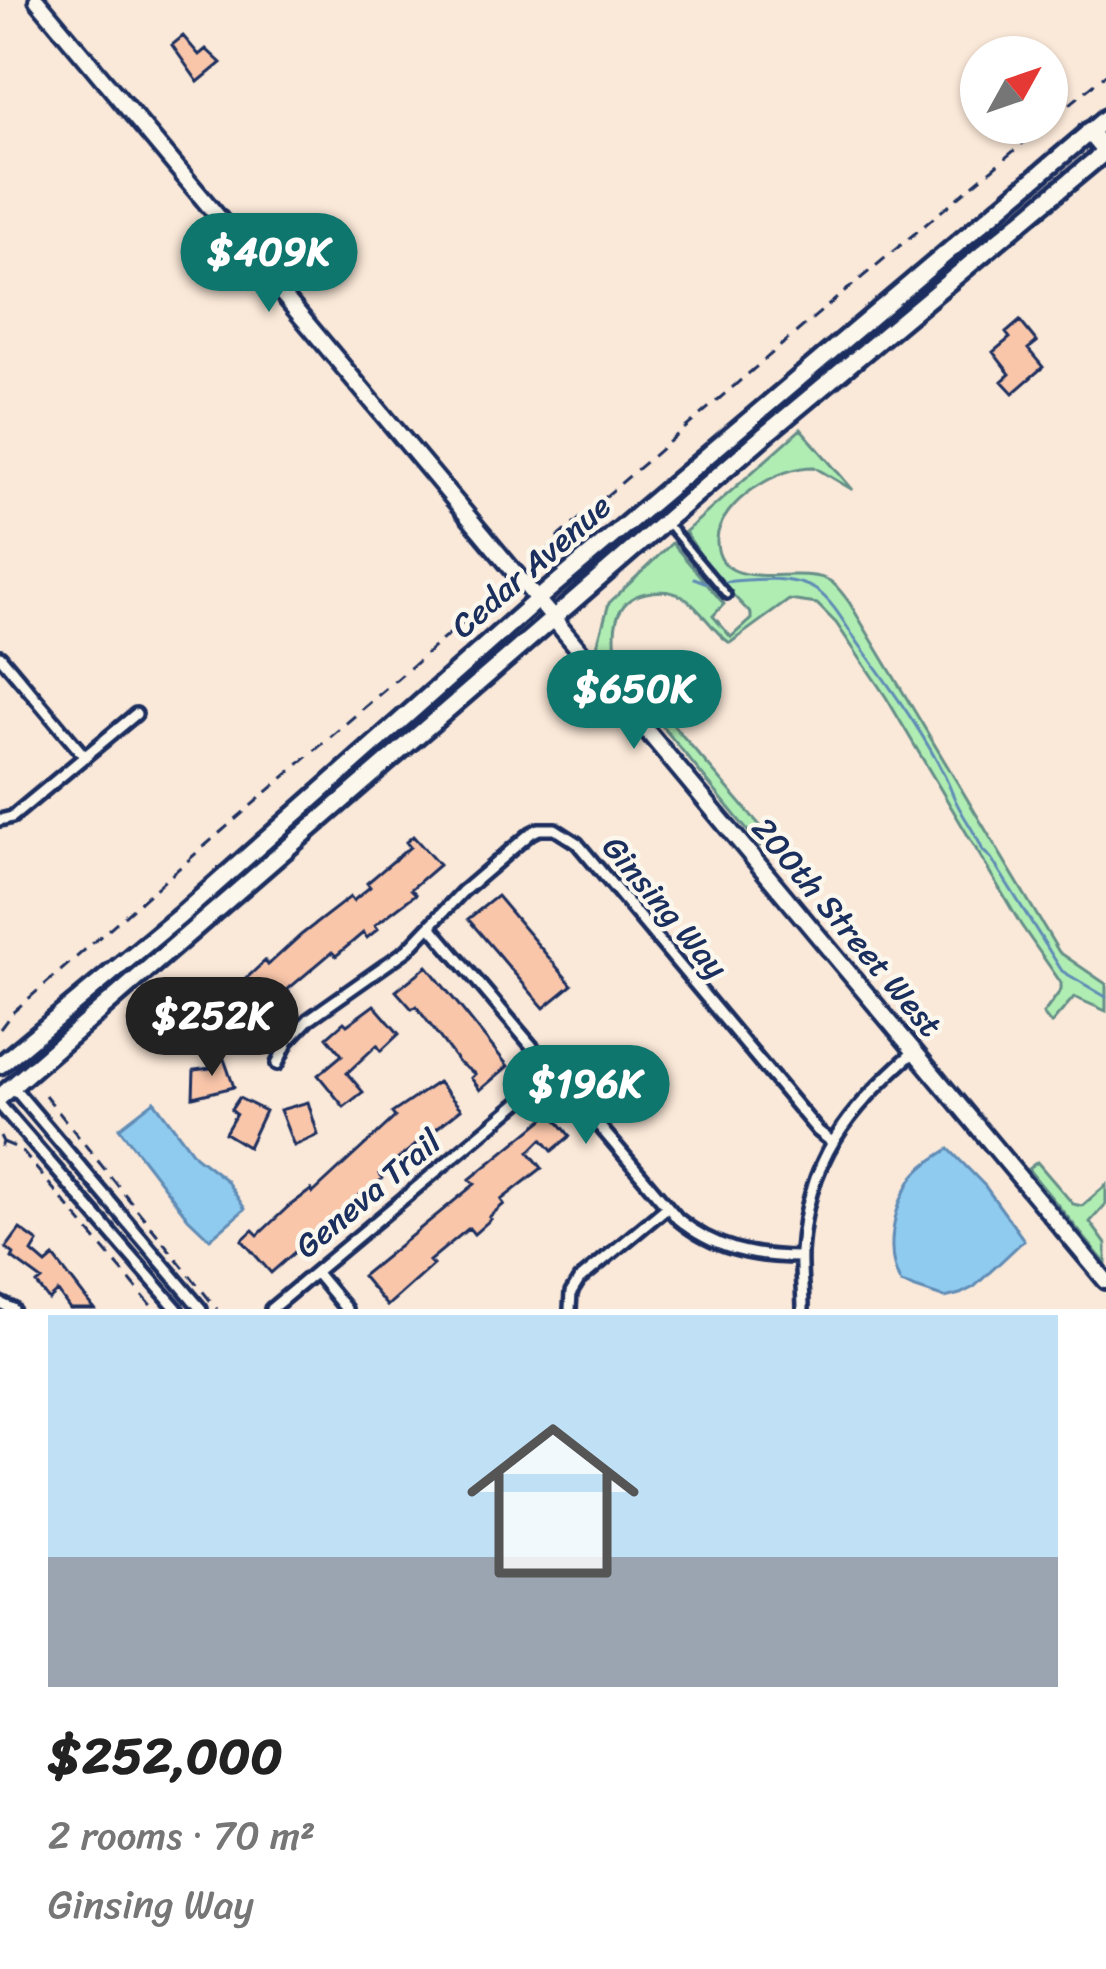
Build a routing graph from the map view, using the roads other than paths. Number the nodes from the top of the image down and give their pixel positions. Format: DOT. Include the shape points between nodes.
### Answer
graph roads {
  1 [pos="37,0"];
  2 [pos="1106,118"];
  3 [pos="1089,132"];
  4 [pos="1106,151"];
  5 [pos="665,522"];
  6 [pos="727,595"];
  7 [pos="538,599"];
  8 [pos="555,619"];
  9 [pos="0,656"];
  10 [pos="136,714"];
  11 [pos="85,757"];
  12 [pos="0,820"];
  13 [pos="432,928"];
  14 [pos="915,1051"];
  15 [pos="278,1064"];
  16 [pos="0,1068"];
  17 [pos="554,1073"];
  18 [pos="4,1096"];
  19 [pos="832,1142"];
  20 [pos="666,1208"];
  21 [pos="801,1257"];
  22 [pos="316,1273"];
  23 [pos="1106,1280"];
  24 [pos="0,1303"];
  25 [pos="13,1309"];
  26 [pos="177,1309"];
  27 [pos="201,1309"];
  28 [pos="272,1309"];
  29 [pos="346,1309"];
  30 [pos="570,1309"];
  31 [pos="803,1309"];
  1 -- 7 [label="street, 200th Street West"];
  2 -- 3 [label="main road, Cedar Avenue"];
  3 -- 4 [label="highway"];
  3 -- 7 [label="main road, Cedar Avenue"];
  4 -- 5 [label="main road, Cedar Avenue"];
  5 -- 6 [label="lane"];
  5 -- 8 [label="main road, Cedar Avenue"];
  7 -- 8 [label="street, 200th Street West"];
  7 -- 16 [label="main road, Cedar Avenue"];
  8 -- 14 [label="street, 200th Street West"];
  8 -- 18 [label="main road, Cedar Avenue"];
  9 -- 11 [label="street"];
  10 -- 11 [label="street"];
  11 -- 12 [label="street"];
  13 -- 15 [label="street, Ginsing Way" via="309,1019"];
  13 -- 17 [label="street"];
  13 -- 19 [label="street, Ginsing Way" via="531,833 563,832"];
  14 -- 19 [label="street" via="866,1094"];
  14 -- 23 [label="street, 200th Street West"];
  16 -- 18 [label="street"];
  17 -- 20 [label="street"];
  17 -- 22 [label="street, Geneva Trail"];
  18 -- 26 [label="street"];
  18 -- 27 [label="street"];
  19 -- 21 [label="street" via="811,1195"];
  20 -- 21 [label="street" via="734,1250"];
  20 -- 30 [label="street" via="579,1280"];
  21 -- 31 [label="street"];
  22 -- 28 [label="street, Geneva Trail"];
  22 -- 29 [label="street"];
  24 -- 25 [label="street"];
}
